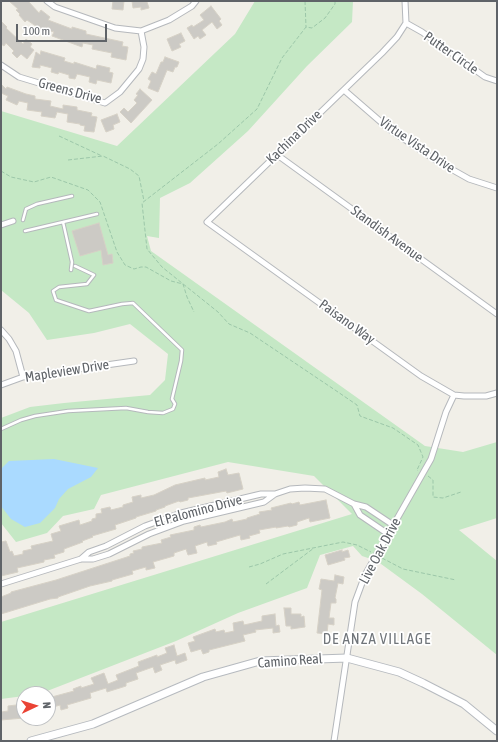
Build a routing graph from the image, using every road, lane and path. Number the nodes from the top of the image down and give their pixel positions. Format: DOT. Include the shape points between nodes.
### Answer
graph roads {
  1 [pos="47,1"];
  2 [pos="196,1"];
  3 [pos="305,1"];
  4 [pos="405,1"];
  5 [pos="406,23"];
  6 [pos="306,27"];
  7 [pos="141,31"];
  8 [pos="1,65"];
  9 [pos="497,80"];
  10 [pos="344,90"];
  11 [pos="59,136"];
  12 [pos="276,154"];
  13 [pos="103,156"];
  14 [pos="68,160"];
  15 [pos="497,188"];
  16 [pos="72,196"];
  17 [pos="144,201"];
  18 [pos="97,214"];
  19 [pos="23,220"];
  20 [pos="13,221"];
  21 [pos="62,222"];
  22 [pos="207,222"];
  23 [pos="1,225"];
  24 [pos="25,231"];
  25 [pos="117,252"];
  26 [pos="75,266"];
  27 [pos="71,270"];
  28 [pos="194,312"];
  29 [pos="497,314"];
  30 [pos="1,330"];
  31 [pos="134,361"];
  32 [pos="23,377"];
  33 [pos="1,385"];
  34 [pos="497,393"];
  35 [pos="454,395"];
  36 [pos="1,429"];
  37 [pos="275,494"];
  38 [pos="354,504"];
  39 [pos="370,510"];
  40 [pos="364,518"];
  41 [pos="393,525"];
  42 [pos="388,534"];
  43 [pos="314,548"];
  44 [pos="376,555"];
  45 [pos="81,559"];
  46 [pos="249,566"];
  47 [pos="456,580"];
  48 [pos="1,584"];
  49 [pos="266,584"];
  50 [pos="347,658"];
  51 [pos="497,731"];
  52 [pos="31,741"];
  53 [pos="334,741"];
  1 -- 7 [label="street" via="55,7 95,22 115,28"];
  2 -- 7 [label="street" via="169,20"];
  3 -- 6 [label="path"];
  4 -- 5 [label="street"];
  5 -- 9 [label="street, Putter Circle" via="485,77"];
  5 -- 10 [label="street, Kachina Drive" via="397,37"];
  7 -- 8 [label="street, Greens Drive" via="144,47 139,69 120,92 105,103 19,78"];
  10 -- 12 [label="street, Kachina Drive"];
  10 -- 15 [label="street, Virtue Vista Drive" via="389,129 437,161 469,179"];
  11 -- 13 [label="path"];
  12 -- 22 [label="street, Kachina Drive"];
  12 -- 29 [label="street, Standish Avenue"];
  13 -- 14 [label="path"];
  13 -- 17 [label="path" via="139,176"];
  16 -- 19 [label="lane" via="26,209"];
  18 -- 21 [label="lane"];
  20 -- 23 [label="street"];
  21 -- 24 [label="lane"];
  21 -- 27 [label="lane" via="72,262"];
  22 -- 35 [label="street, Paisano Way" via="422,376"];
  25 -- 28 [label="path" via="125,265 134,269 146,267 171,281 183,284"];
  26 -- 36 [label="lane" via="94,275 87,284 60,287 53,291 56,300 89,311 133,303 182,350 172,399 175,404 173,409 163,413 126,408 68,411 35,416"];
  30 -- 32 [label="street" via="16,351"];
  31 -- 32 [label="street, Mapleview Drive"];
  32 -- 33 [label="street, Mapleview Drive"];
  34 -- 35 [label="street, Paisano Way" via="486,396"];
  35 -- 41 [label="street, Live Oak Drive" via="431,459"];
  37 -- 38 [label="street, El Palomino Drive" via="298,488 325,489"];
  37 -- 45 [label="street, El Palomino Drive" via="264,502 184,521 149,534 109,554 93,559"];
  37 -- 45 [label="street, El Palomino Drive" via="261,494 181,513 145,526 89,552"];
  38 -- 39 [label="street, El Palomino Drive"];
  38 -- 40 [label="street, El Palomino Drive" via="360,516"];
  39 -- 40 [label="street"];
  39 -- 41 [label="street, El Palomino Drive"];
  40 -- 42 [label="street, El Palomino Drive"];
  41 -- 42 [label="street, Live Oak Drive"];
  42 -- 44 [label="street, Live Oak Drive"];
  43 -- 44 [label="path" via="343,542 357,545"];
  43 -- 46 [label="path" via="283,554"];
  43 -- 49 [label="path"];
  44 -- 47 [label="path" via="403,568"];
  44 -- 50 [label="street, Live Oak Drive" via="355,602"];
  45 -- 48 [label="street, El Palomino Drive"];
  50 -- 51 [label="main road, Camino Real" via="399,672 423,683 464,704"];
  50 -- 52 [label="main road, Camino Real" via="260,661 203,677 93,724"];
  50 -- 53 [label="street, Live Oak Drive"];
}
